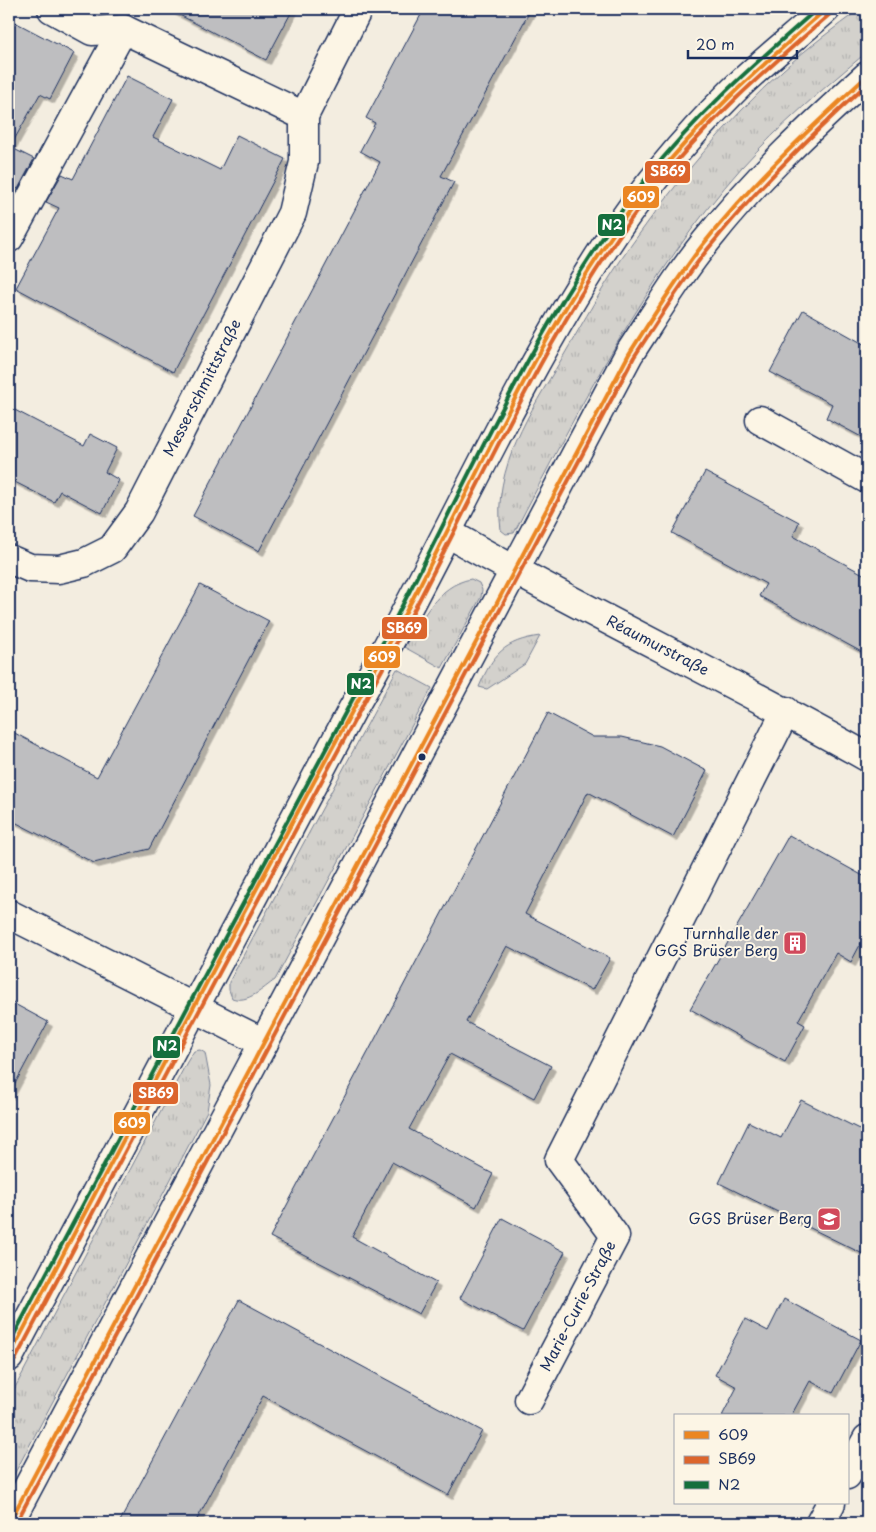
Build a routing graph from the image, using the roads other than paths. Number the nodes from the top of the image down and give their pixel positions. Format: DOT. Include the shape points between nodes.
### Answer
graph roads {
  1 [pos="52,9"];
  2 [pos="358,9"];
  3 [pos="826,9"];
  4 [pos="123,30"];
  5 [pos="867,76"];
  6 [pos="304,116"];
  7 [pos="9,238"];
  8 [pos="760,420"];
  9 [pos="867,479"];
  10 [pos="448,533"];
  11 [pos="9,559"];
  12 [pos="515,572"];
  13 [pos="786,711"];
  14 [pos="867,757"];
  15 [pos="9,914"];
  16 [pos="194,1006"];
  17 [pos="264,1043"];
  18 [pos="9,1357"];
  19 [pos="529,1400"];
  20 [pos="867,1439"];
  21 [pos="848,1473"];
  22 [pos="830,1504"];
  23 [pos="9,1523"];
  24 [pos="820,1523"];
  1 -- 4 [label="street" via="92,31"];
  2 -- 6 [label="street, Messerschmittstraße"];
  3 -- 10 [label="street" via="735,90 694,132 605,246 517,398"];
  4 -- 6 [label="street"];
  4 -- 7 [label="street"];
  5 -- 12 [label="street" via="746,193 675,283 629,354"];
  6 -- 11 [label="street, Messerschmittstraße" via="304,162 292,213 139,512 112,549 84,563 59,569 30,568"];
  8 -- 9 [label="street"];
  10 -- 12 [label="street, Réaumurstraße"];
  10 -- 16 [label="street"];
  12 -- 13 [label="street, Réaumurstraße"];
  12 -- 17 [label="street"];
  13 -- 14 [label="street, Réaumurstraße"];
  13 -- 19 [label="street, Marie-Curie-Straße" via="559,1160 615,1236"];
  15 -- 16 [label="street"];
  16 -- 17 [label="street"];
  16 -- 18 [label="street"];
  17 -- 23 [label="street"];
  20 -- 21 [label="street"];
  22 -- 24 [label="street"];
}
